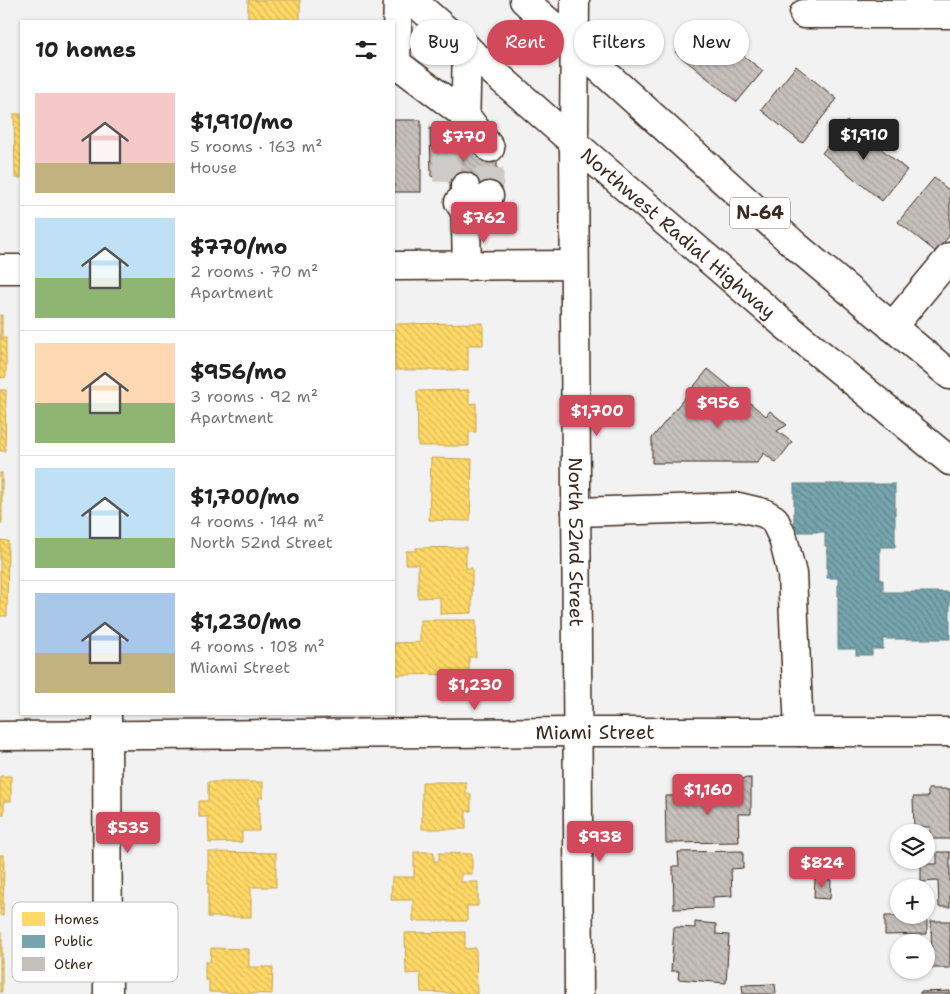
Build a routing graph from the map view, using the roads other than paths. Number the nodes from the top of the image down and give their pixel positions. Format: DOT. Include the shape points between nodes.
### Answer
graph roads {
  1 [pos="398,0"];
  2 [pos="412,0"];
  3 [pos="524,0"];
  4 [pos="575,0"];
  5 [pos="804,14"];
  6 [pos="950,14"];
  7 [pos="434,20"];
  8 [pos="575,20"];
  9 [pos="574,46"];
  10 [pos="477,58"];
  11 [pos="466,65"];
  12 [pos="574,65"];
  13 [pos="595,65"];
  14 [pos="574,143"];
  15 [pos="467,194"];
  16 [pos="950,257"];
  17 [pos="574,265"];
  18 [pos="395,266"];
  19 [pos="466,266"];
  20 [pos="0,269"];
  21 [pos="20,269"];
  22 [pos="892,326"];
  23 [pos="950,375"];
  24 [pos="950,461"];
  25 [pos="576,512"];
  26 [pos="107,724"];
  27 [pos="578,732"];
  28 [pos="799,732"];
  29 [pos="950,732"];
  30 [pos="0,736"];
  31 [pos="108,902"];
  32 [pos="578,994"];
  1 -- 11 [label="street" via="396,63 467,134"];
  2 -- 7 [label="street, Northwest Radial Highway"];
  3 -- 9 [label="street, N-64"];
  4 -- 8 [label="street, North 52nd Street"];
  5 -- 6 [label="street"];
  10 -- 14 [label="street, Northwest Radial Highway"];
  12 -- 14 [label="street, North 52nd Street"];
  13 -- 22 [label="street, N-64" via="796,246"];
  14 -- 17 [label="street, North 52nd Street"];
  14 -- 24 [label="street, Northwest Radial Highway" via="786,326"];
  15 -- 19 [label="street"];
  16 -- 22 [label="street"];
  17 -- 19 [label="street"];
  17 -- 25 [label="street, North 52nd Street"];
  18 -- 19 [label="street"];
  20 -- 21 [label="street"];
  22 -- 23 [label="street, N-64"];
  25 -- 27 [label="street, North 52nd Street"];
  25 -- 28 [label="street" via="739,507 774,519 783,538 792,574"];
  26 -- 27 [label="street, Miami Street"];
  26 -- 30 [label="street, Miami Street"];
  26 -- 31 [label="street"];
  27 -- 28 [label="street, Miami Street"];
  27 -- 32 [label="street, North 52nd Street"];
  28 -- 29 [label="street, Miami Street"];
}
